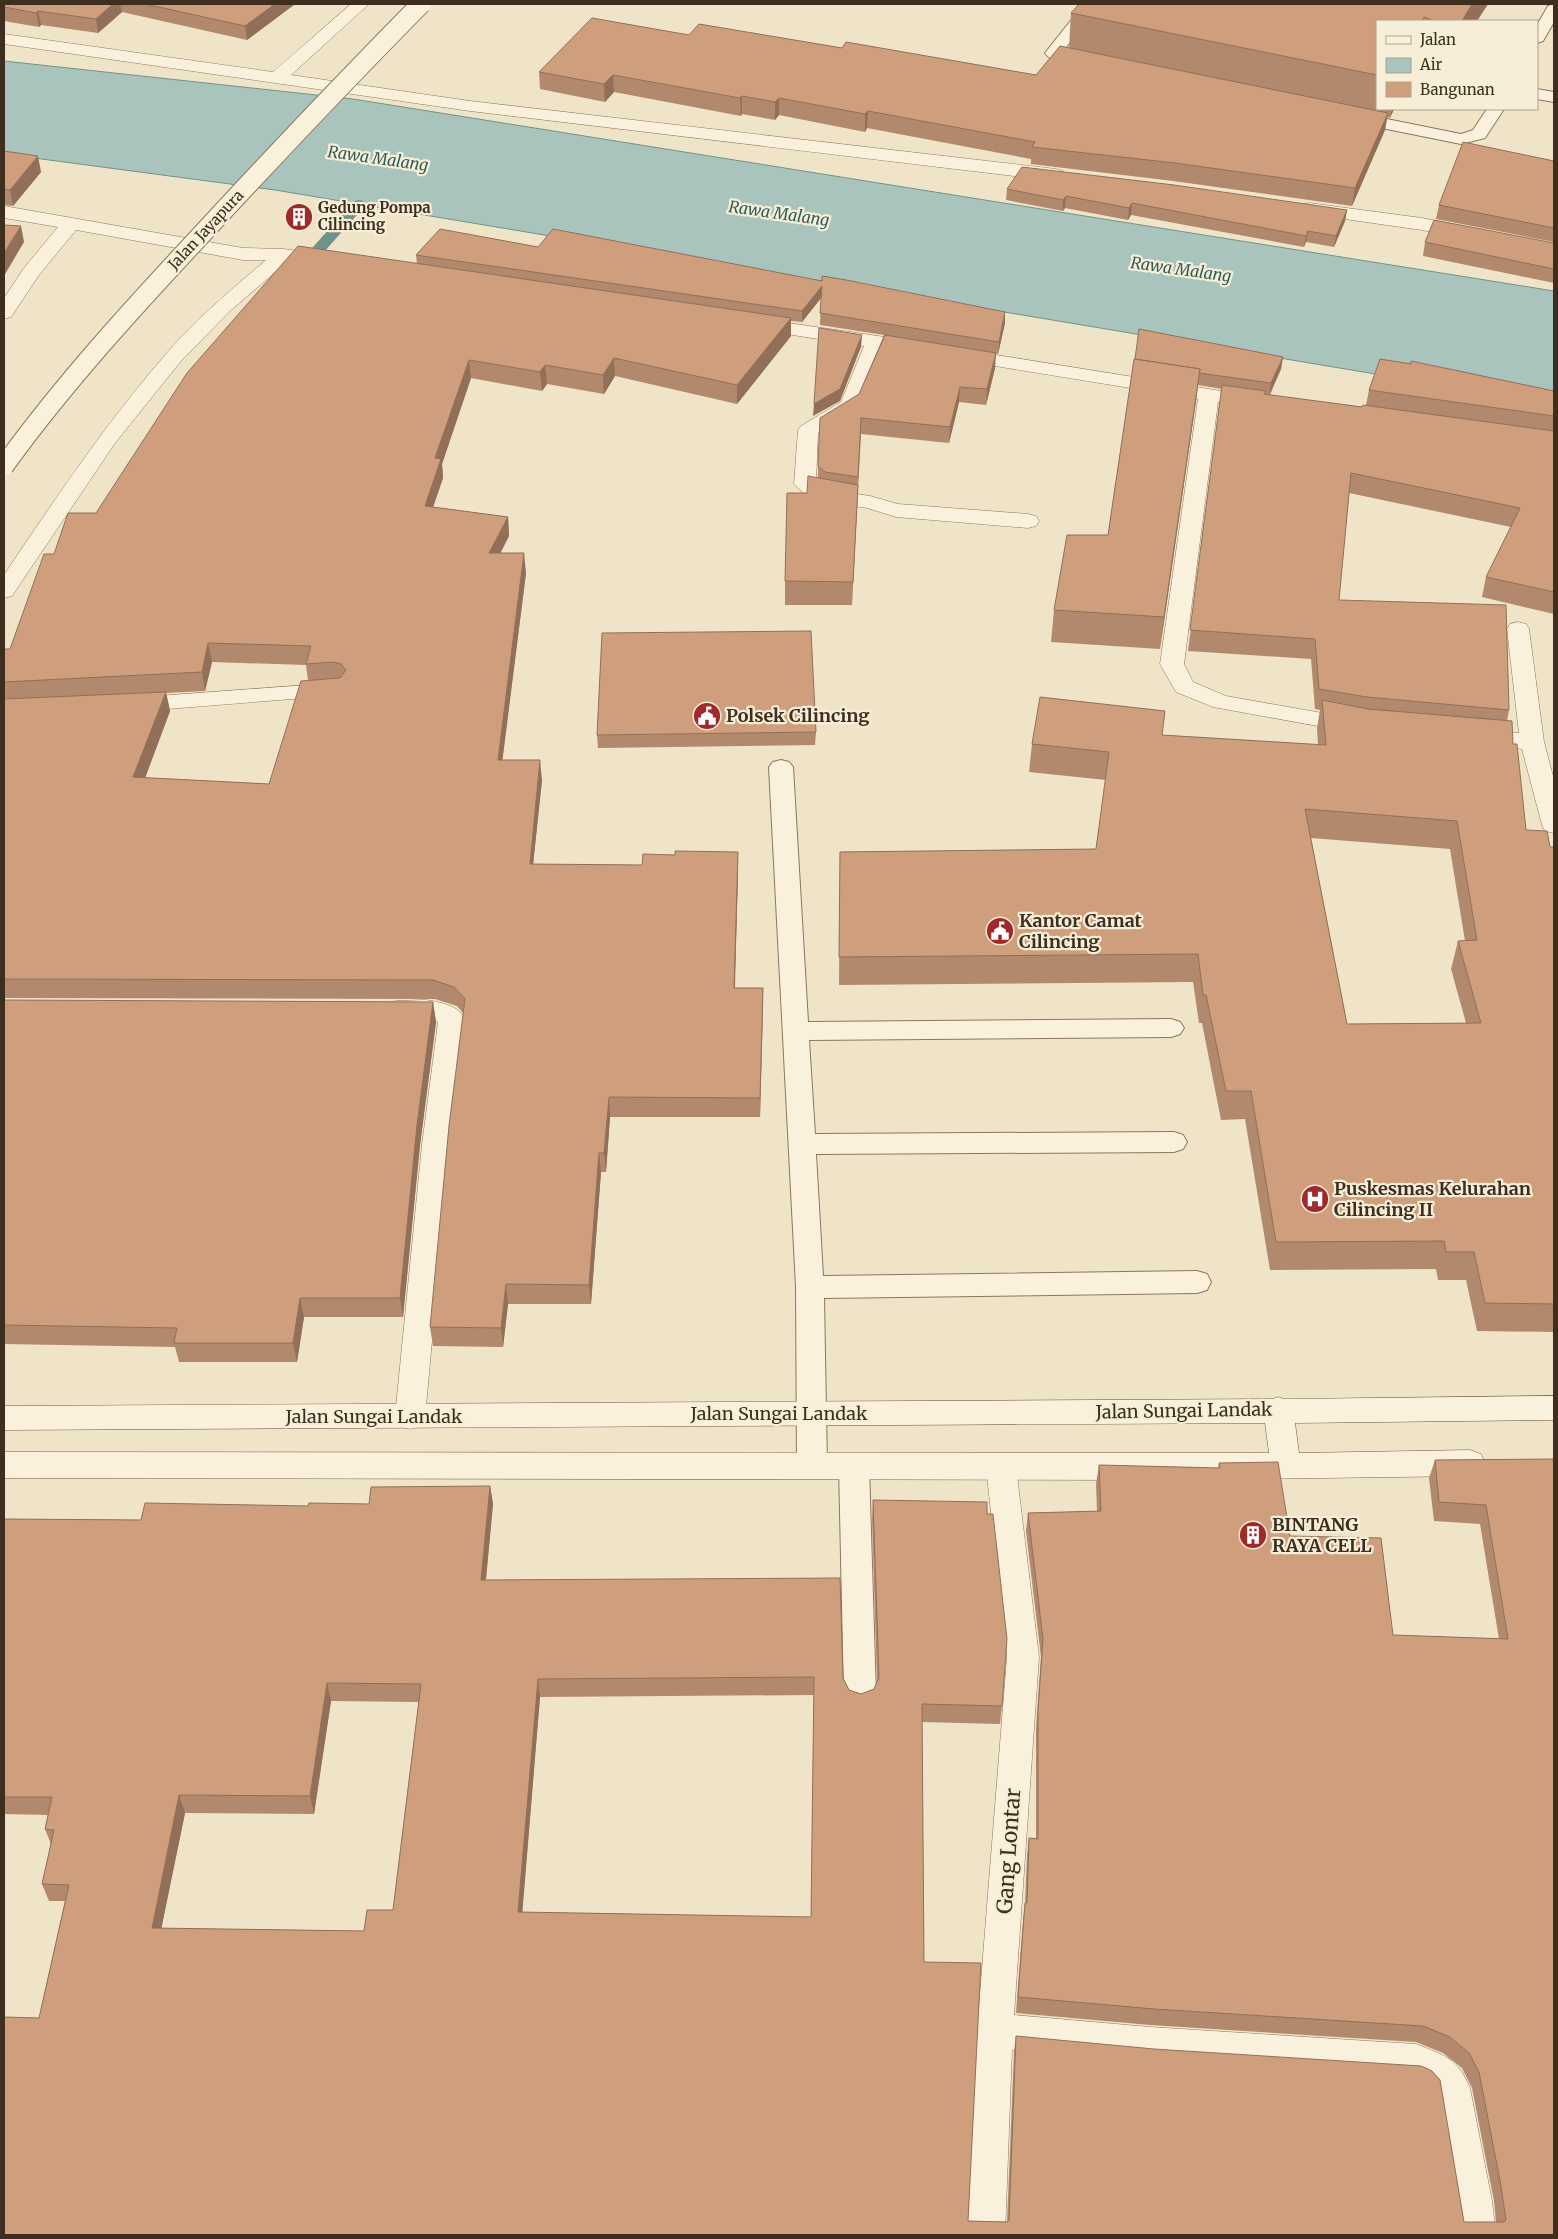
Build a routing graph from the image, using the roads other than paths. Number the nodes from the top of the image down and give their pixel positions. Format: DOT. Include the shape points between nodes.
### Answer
graph roads {
  1 [pos="361,4"];
  2 [pos="421,4"];
  3 [pos="1092,4"];
  4 [pos="1554,9"];
  5 [pos="1538,36"];
  6 [pos="4,39"];
  7 [pos="1104,66"];
  8 [pos="277,78"];
  9 [pos="1538,94"];
  10 [pos="1554,97"];
  11 [pos="1494,110"];
  12 [pos="1336,114"];
  13 [pos="1071,177"];
  14 [pos="1294,207"];
  15 [pos="4,212"];
  16 [pos="71,224"];
  17 [pos="1486,237"];
  18 [pos="284,256"];
  19 [pos="340,264"];
  20 [pos="4,313"];
  21 [pos="732,321"];
  22 [pos="876,341"];
  23 [pos="1209,394"];
  24 [pos="1278,405"];
  25 [pos="4,466"];
  26 [pos="1028,521"];
  27 [pos="4,591"];
  28 [pos="1518,629"];
  29 [pos="335,690"];
  30 [pos="112,705"];
  31 [pos="1373,728"];
  32 [pos="1453,735"];
  33 [pos="1532,742"];
  34 [pos="781,766"];
  35 [pos="1554,825"];
  36 [pos="376,1010"];
  37 [pos="1171,1028"];
  38 [pos="796,1031"];
  39 [pos="1174,1142"];
  40 [pos="803,1144"];
  41 [pos="1197,1282"];
  42 [pos="810,1287"];
  43 [pos="1554,1408"];
  44 [pos="1278,1409"];
  45 [pos="810,1414"];
  46 [pos="410,1417"];
  47 [pos="4,1418"];
  48 [pos="1495,1463"];
  49 [pos="4,1465"];
  50 [pos="812,1466"];
  51 [pos="854,1466"];
  52 [pos="1286,1466"];
  53 [pos="1001,1467"];
  54 [pos="860,1696"];
  55 [pos="995,2031"];
  56 [pos="986,2235"];
  57 [pos="1478,2235"];
  1 -- 8 [label="street"];
  2 -- 25 [label="street, Jalan Jayapura, bridge" via="332,93 122,320"];
  3 -- 7 [label="lane" via="1053,53"];
  4 -- 5 [label="lane"];
  6 -- 8 [label="street"];
  8 -- 13 [label="street" via="470,106"];
  9 -- 10 [label="lane"];
  11 -- 12 [label="lane" via="1480,135 1471,139"];
  14 -- 17 [label="street" via="1422,224"];
  15 -- 16 [label="street"];
  16 -- 18 [label="street" via="243,254"];
  16 -- 20 [label="street" via="31,272"];
  18 -- 19 [label="street"];
  18 -- 27 [label="street" via="223,307 174,357 107,439"];
  21 -- 22 [label="street"];
  22 -- 23 [label="street"];
  22 -- 26 [label="street" via="850,405 808,430 804,484 818,494 870,502 896,510"];
  23 -- 24 [label="street"];
  23 -- 31 [label="street" via="1172,664 1184,687 1221,702"];
  28 -- 33 [label="street"];
  29 -- 30 [label="street"];
  32 -- 33 [label="street"];
  33 -- 35 [label="street"];
  34 -- 38 [label="lane"];
  36 -- 46 [label="street" via="435,1010 452,1018 436,1145"];
  37 -- 38 [label="lane"];
  38 -- 40 [label="lane"];
  39 -- 40 [label="lane"];
  40 -- 42 [label="lane"];
  41 -- 42 [label="lane"];
  42 -- 45 [label="lane"];
  43 -- 44 [label="street, Jalan Sungai Landak"];
  44 -- 45 [label="street, Jalan Sungai Landak"];
  44 -- 52 [label="street"];
  45 -- 46 [label="street, Jalan Sungai Landak"];
  45 -- 50 [label="lane"];
  46 -- 47 [label="street, Jalan Sungai Landak"];
  48 -- 52 [label="street"];
  49 -- 50 [label="street"];
  50 -- 51 [label="street"];
  51 -- 53 [label="street"];
  51 -- 54 [label="lane"];
  52 -- 53 [label="street"];
  53 -- 55 [label="street, Gang Lontar" via="1023,1657"];
  55 -- 56 [label="street, Gang Lontar"];
  55 -- 57 [label="street" via="1150,2045 1416,2062 1440,2072 1452,2088"];
}
